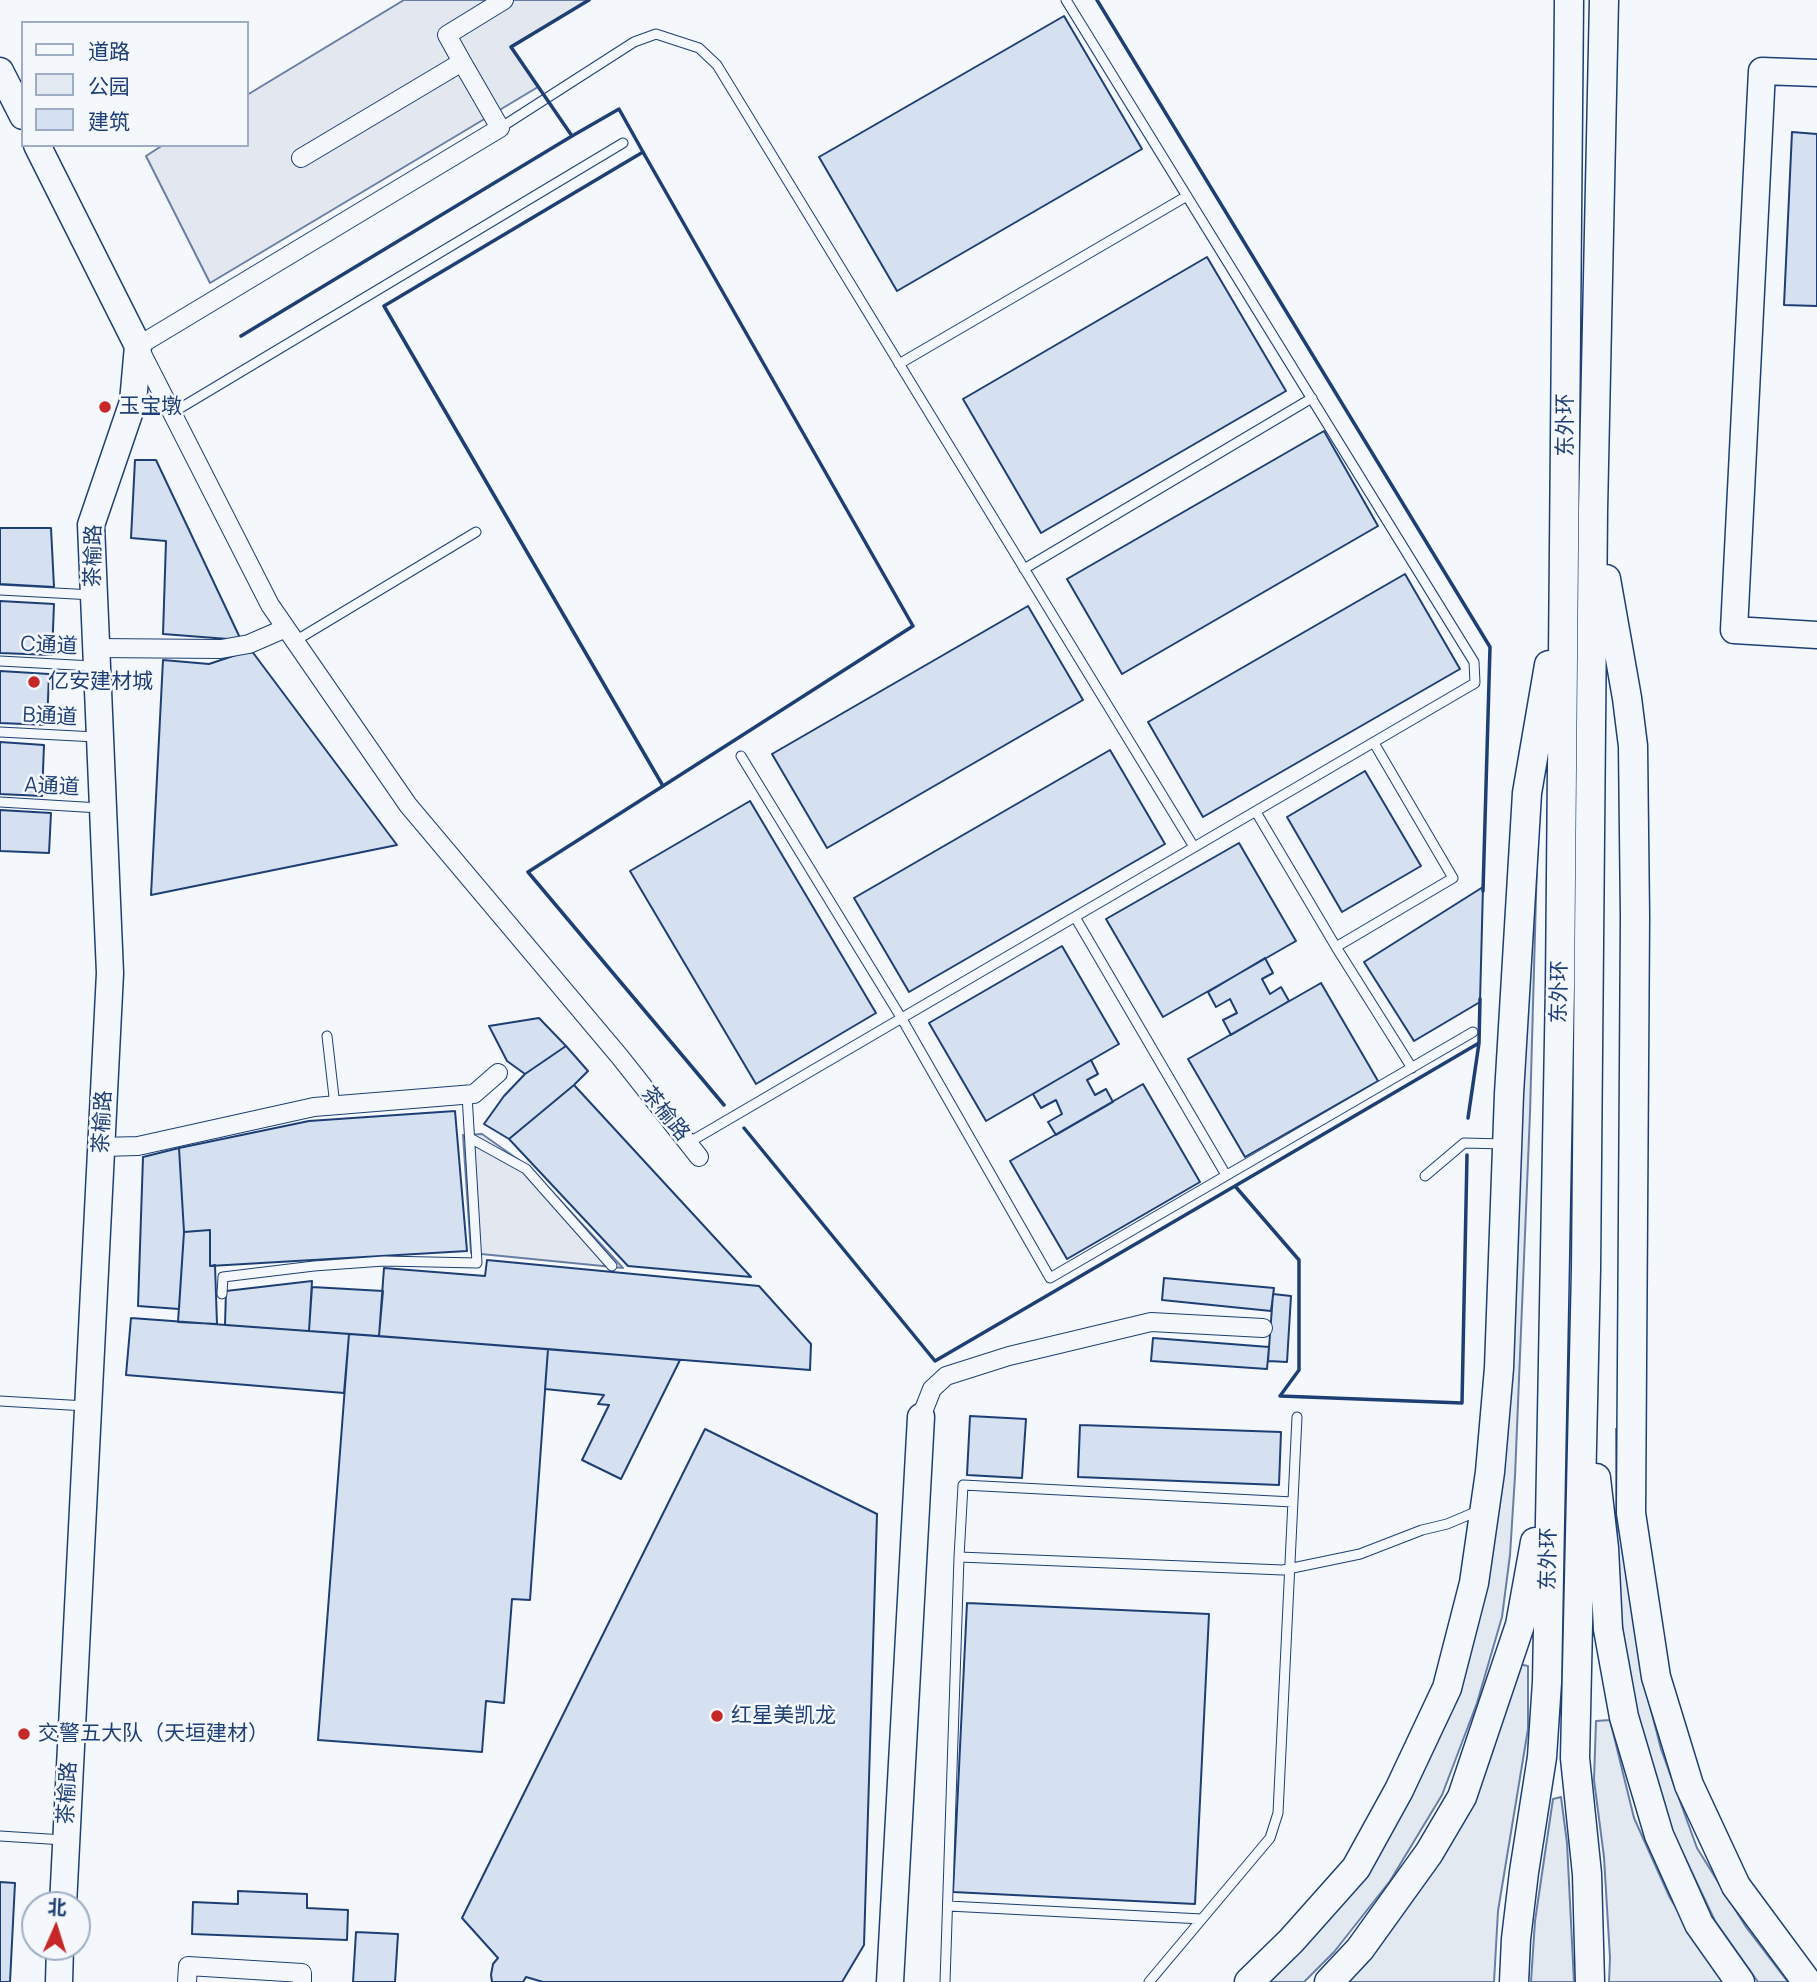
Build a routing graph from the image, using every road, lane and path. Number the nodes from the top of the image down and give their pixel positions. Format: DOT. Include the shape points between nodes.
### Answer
graph roads {
  1 [pos="505,0"];
  2 [pos="1066,0"];
  3 [pos="1569,0"];
  4 [pos="1604,0"];
  5 [pos="462,62"];
  6 [pos="0,71"];
  7 [pos="1817,73"];
  8 [pos="21,112"];
  9 [pos="500,128"];
  10 [pos="623,144"];
  11 [pos="38,147"];
  12 [pos="302,158"];
  13 [pos="1186,196"];
  14 [pos="138,346"];
  15 [pos="899,363"];
  16 [pos="1312,398"];
  17 [pos="172,413"];
  18 [pos="1565,509"];
  19 [pos="1594,510"];
  20 [pos="476,533"];
  21 [pos="1024,569"];
  22 [pos="0,590"];
  23 [pos="93,595"];
  24 [pos="290,634"];
  25 [pos="1817,635"];
  26 [pos="95,657"];
  27 [pos="0,661"];
  28 [pos="0,732"];
  29 [pos="99,737"];
  30 [pos="1374,743"];
  31 [pos="741,756"];
  32 [pos="0,802"];
  33 [pos="102,808"];
  34 [pos="1256,812"];
  35 [pos="1194,848"];
  36 [pos="1075,917"];
  37 [pos="1336,947"];
  38 [pos="902,1019"];
  39 [pos="1473,1032"];
  40 [pos="327,1036"];
  41 [pos="1412,1068"];
  42 [pos="498,1073"];
  43 [pos="467,1095"];
  44 [pos="335,1106"];
  45 [pos="470,1138"];
  46 [pos="1507,1144"];
  47 [pos="102,1147"];
  48 [pos="694,1150"];
  49 [pos="1226,1175"];
  50 [pos="1425,1176"];
  51 [pos="612,1266"];
  52 [pos="222,1294"];
  53 [pos="1263,1328"];
  54 [pos="1552,1376"];
  55 [pos="1584,1378"];
  56 [pos="0,1401"];
  57 [pos="89,1406"];
  58 [pos="921,1417"];
  59 [pos="1297,1417"];
  60 [pos="1293,1502"];
  61 [pos="1485,1507"];
  62 [pos="959,1557"];
  63 [pos="1290,1569"];
  64 [pos="0,1836"];
  65 [pos="66,1840"];
  66 [pos="64,1891"];
  67 [pos="948,1906"];
  68 [pos="1202,1919"];
  69 [pos="60,1961"];
  70 [pos="59,1982"];
  71 [pos="187,1982"];
  72 [pos="302,1982"];
  73 [pos="890,1982"];
  74 [pos="945,1982"];
  75 [pos="1149,1982"];
  76 [pos="1249,1982"];
  77 [pos="1329,1982"];
  78 [pos="1514,1982"];
  79 [pos="1590,1982"];
  80 [pos="1740,1982"];
  81 [pos="1807,1982"];
  1 -- 5 [label="street" via="447,35"];
  2 -- 13 [label="lane"];
  3 -- 18 [label="main road, 东外环"];
  4 -- 19 [label="main road, 东外环"];
  5 -- 9 [label="street"];
  5 -- 12 [label="street"];
  6 -- 8 [label="street"];
  7 -- 25 [label="street" via="1762,71 1734,630"];
  9 -- 14 [label="street"];
  9 -- 15 [label="lane" via="634,42 656,34 699,48 717,65"];
  10 -- 17 [label="lane"];
  11 -- 14 [label="street, 茶榆路"];
  13 -- 15 [label="lane"];
  13 -- 16 [label="lane"];
  14 -- 17 [label="street, 茶榆路"];
  14 -- 23 [label="street, 茶榆路" via="133,402 91,525"];
  15 -- 21 [label="lane"];
  16 -- 21 [label="lane"];
  16 -- 30 [label="lane" via="1474,662 1475,683"];
  17 -- 24 [label="street, 茶榆路" via="270,605"];
  18 -- 46 [label="main road" via="1547,685 1527,793"];
  18 -- 54 [label="main road, 东外环"];
  19 -- 55 [label="main road"];
  19 -- 81 [label="main road" via="1633,746 1631,1513 1656,1676 1689,1785 1736,1886"];
  20 -- 24 [label="lane"];
  21 -- 35 [label="lane"];
  22 -- 23 [label="lane"];
  23 -- 26 [label="street, 茶榆路"];
  24 -- 26 [label="street" via="221,649"];
  24 -- 48 [label="street, 茶榆路" via="408,805"];
  26 -- 27 [label="lane, C通道"];
  26 -- 29 [label="street, 茶榆路"];
  28 -- 29 [label="lane, B通道"];
  29 -- 33 [label="street, 茶榆路"];
  30 -- 34 [label="lane"];
  30 -- 37 [label="lane" via="1452,877"];
  31 -- 38 [label="lane"];
  32 -- 33 [label="lane, A通道"];
  33 -- 47 [label="street, 茶榆路" via="110,973"];
  34 -- 35 [label="lane"];
  34 -- 37 [label="lane"];
  35 -- 36 [label="lane"];
  36 -- 38 [label="lane"];
  36 -- 49 [label="lane"];
  37 -- 41 [label="lane"];
  38 -- 48 [label="lane"];
  38 -- 49 [label="lane" via="1050,1278"];
  39 -- 41 [label="lane"];
  40 -- 44 [label="lane"];
  41 -- 49 [label="lane"];
  42 -- 43 [label="street"];
  43 -- 44 [label="street"];
  43 -- 45 [label="lane"];
  44 -- 47 [label="street" via="138,1146"];
  45 -- 51 [label="lane" via="526,1169"];
  45 -- 52 [label="lane" via="477,1263 384,1261 236,1275 223,1277"];
  46 -- 50 [label="lane" via="1464,1143"];
  46 -- 61 [label="main road" via="1499,1368"];
  47 -- 57 [label="street, 茶榆路"];
  53 -- 58 [label="street" via="1151,1322 1009,1356 946,1376 932,1390"];
  54 -- 77 [label="main road" via="1533,1556 1520,1625 1462,1797 1368,1939"];
  54 -- 78 [label="main road, 东外环" via="1545,1720"];
  55 -- 79 [label="main road" via="1575,1758 1587,1874"];
  55 -- 80 [label="main road" via="1604,1548 1608,1629 1623,1717 1664,1846 1699,1924"];
  56 -- 57 [label="lane"];
  57 -- 65 [label="street, 茶榆路"];
  58 -- 73 [label="street"];
  59 -- 60 [label="lane"];
  60 -- 62 [label="lane" via="963,1485"];
  60 -- 63 [label="lane"];
  61 -- 63 [label="lane" via="1360,1555"];
  61 -- 76 [label="main road" via="1474,1583 1447,1688 1399,1790 1356,1868"];
  62 -- 63 [label="lane"];
  62 -- 67 [label="lane"];
  63 -- 68 [label="lane" via="1278,1813 1270,1838"];
  64 -- 65 [label="lane"];
  65 -- 66 [label="street, 茶榆路"];
  67 -- 68 [label="lane"];
  67 -- 74 [label="lane"];
  68 -- 75 [label="lane"];
  69 -- 70 [label="street"];
  71 -- 72 [label="street" via="188,1966 302,1973"];
}
